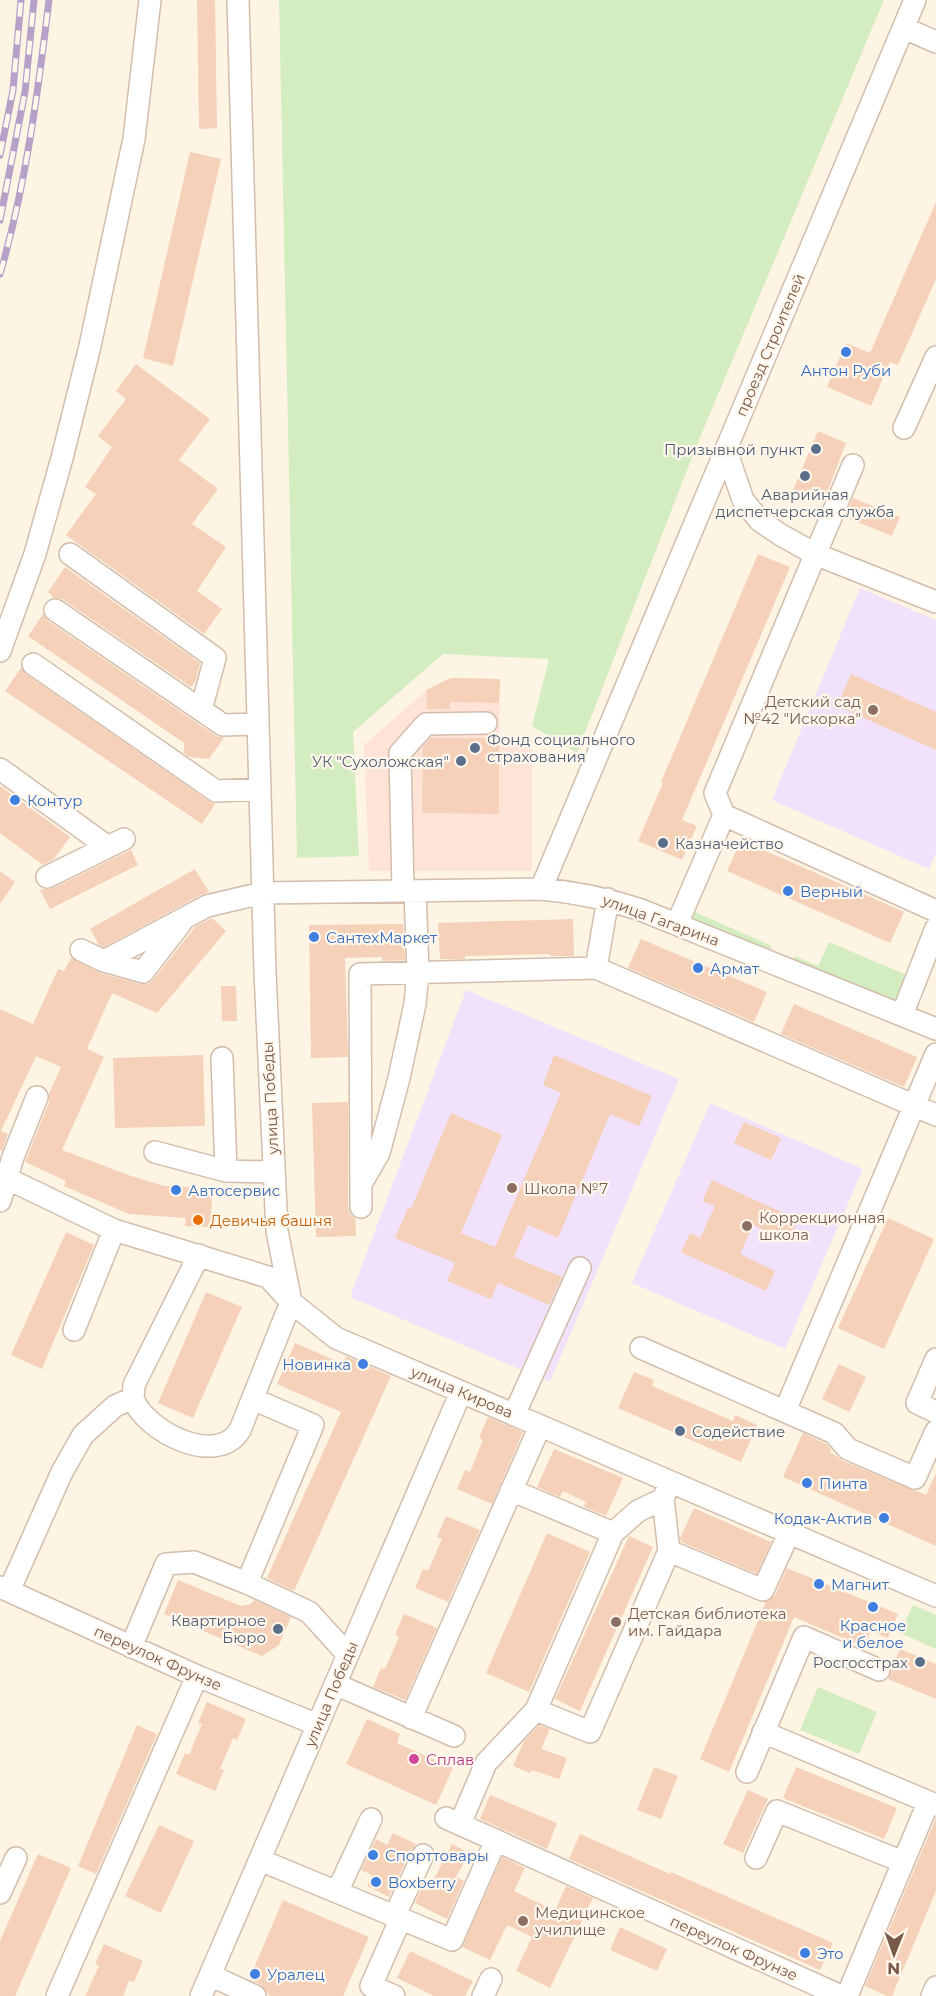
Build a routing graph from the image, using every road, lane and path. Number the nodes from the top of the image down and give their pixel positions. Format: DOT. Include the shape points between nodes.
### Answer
graph roads {
  1 [pos="150,0"];
  2 [pos="238,0"];
  3 [pos="915,0"];
  4 [pos="904,28"];
  5 [pos="936,42"];
  6 [pos="936,357"];
  7 [pos="904,428"];
  8 [pos="726,450"];
  9 [pos="853,465"];
  10 [pos="70,554"];
  11 [pos="815,554"];
  12 [pos="936,602"];
  13 [pos="55,610"];
  14 [pos="0,651"];
  15 [pos="33,664"];
  16 [pos="201,710"];
  17 [pos="486,723"];
  18 [pos="258,724"];
  19 [pos="0,769"];
  20 [pos="259,789"];
  21 [pos="724,815"];
  22 [pos="46,877"];
  23 [pos="541,889"];
  24 [pos="409,891"];
  25 [pos="262,893"];
  26 [pos="608,899"];
  27 [pos="936,911"];
  28 [pos="185,917"];
  29 [pos="677,924"];
  30 [pos="936,928"];
  31 [pos="81,950"];
  32 [pos="104,961"];
  33 [pos="596,968"];
  34 [pos="418,972"];
  35 [pos="902,1015"];
  36 [pos="936,1029"];
  37 [pos="936,1054"];
  38 [pos="222,1058"];
  39 [pos="399,1078"];
  40 [pos="361,1080"];
  41 [pos="37,1097"];
  42 [pos="914,1106"];
  43 [pos="936,1115"];
  44 [pos="155,1152"];
  45 [pos="226,1171"];
  46 [pos="273,1172"];
  47 [pos="3,1177"];
  48 [pos="361,1184"];
  49 [pos="0,1201"];
  50 [pos="361,1207"];
  51 [pos="114,1230"];
  52 [pos="199,1255"];
  53 [pos="580,1268"];
  54 [pos="291,1302"];
  55 [pos="74,1330"];
  56 [pos="641,1348"];
  57 [pos="936,1359"];
  58 [pos="461,1392"];
  59 [pos="133,1398"];
  60 [pos="252,1399"];
  61 [pos="785,1411"];
  62 [pos="936,1412"];
  63 [pos="514,1415"];
  64 [pos="540,1426"];
  65 [pos="936,1431"];
  66 [pos="511,1490"];
  67 [pos="667,1490"];
  68 [pos="613,1533"];
  69 [pos="789,1533"];
  70 [pos="669,1551"];
  71 [pos="247,1583"];
  72 [pos="5,1589"];
  73 [pos="936,1596"];
  74 [pos="131,1647"];
  75 [pos="348,1655"];
  76 [pos="879,1670"];
  77 [pos="197,1676"];
  78 [pos="335,1684"];
  79 [pos="536,1710"];
  80 [pos="411,1718"];
  81 [pos="318,1725"];
  82 [pos="763,1732"];
  83 [pos="454,1736"];
  84 [pos="747,1772"];
  85 [pos="932,1804"];
  86 [pos="371,1819"];
  87 [pos="496,1840"];
  88 [pos="423,1855"];
  89 [pos="16,1858"];
  90 [pos="756,1858"];
  91 [pos="260,1860"];
  92 [pos="903,1862"];
  93 [pos="338,1892"];
  94 [pos="0,1893"];
  95 [pos="398,1917"];
  96 [pos="210,1975"];
  97 [pos="936,1988"];
  98 [pos="57,1996"];
  99 [pos="201,1996"];
  100 [pos="255,1996"];
  101 [pos="394,1996"];
  102 [pos="841,1996"];
  103 [pos="847,1996"];
  104 [pos="932,1996"];
  1 -- 14 [label="street" via="134,139 90,345 34,554"];
  2 -- 18 [label="street, улица Победы"];
  3 -- 4 [label="street, проезд Строителей"];
  4 -- 5 [label="street"];
  4 -- 8 [label="street, проезд Строителей"];
  6 -- 7 [label="street"];
  8 -- 11 [label="street" via="743,500 760,521"];
  8 -- 23 [label="street, проезд Строителей"];
  9 -- 11 [label="street"];
  10 -- 16 [label="street" via="215,658"];
  11 -- 12 [label="street"];
  11 -- 21 [label="street" via="715,793"];
  13 -- 16 [label="street"];
  15 -- 20 [label="street" via="216,790"];
  16 -- 18 [label="street" via="223,725"];
  17 -- 24 [label="street" via="426,724 400,753"];
  18 -- 20 [label="street, улица Победы"];
  19 -- 22 [label="street" via="116,843"];
  20 -- 25 [label="street, улица Победы"];
  21 -- 27 [label="street"];
  21 -- 29 [label="street"];
  23 -- 24 [label="street, улица Гагарина"];
  23 -- 26 [label="street, улица Гагарина"];
  24 -- 25 [label="street, улица Гагарина"];
  24 -- 34 [label="street"];
  25 -- 28 [label="street, улица Гагарина" via="207,906"];
  25 -- 46 [label="street, улица Победы"];
  26 -- 29 [label="street, улица Гагарина"];
  26 -- 33 [label="street"];
  28 -- 32 [label="street, улица Гагарина"];
  28 -- 32 [label="street" via="143,972"];
  29 -- 35 [label="street, улица Гагарина"];
  30 -- 35 [label="street"];
  31 -- 32 [label="street"];
  33 -- 34 [label="street"];
  33 -- 42 [label="street"];
  34 -- 39 [label="street"];
  34 -- 40 [label="street" via="360,974"];
  35 -- 36 [label="street, улица Гагарина"];
  37 -- 42 [label="street"];
  38 -- 45 [label="street"];
  39 -- 40 [label="street"];
  39 -- 48 [label="street" via="379,1153"];
  40 -- 48 [label="street"];
  41 -- 47 [label="street"];
  42 -- 43 [label="street"];
  42 -- 61 [label="street"];
  44 -- 45 [label="street"];
  45 -- 46 [label="street"];
  46 -- 54 [label="street, улица Победы" via="277,1231"];
  47 -- 49 [label="street"];
  47 -- 51 [label="street, улица Кирова"];
  48 -- 50 [label="street"];
  51 -- 52 [label="street, улица Кирова"];
  51 -- 55 [label="street"];
  52 -- 54 [label="street, улица Кирова" via="268,1277"];
  52 -- 59 [label="street" via="134,1385"];
  53 -- 63 [label="street"];
  54 -- 58 [label="street, улица Кирова" via="336,1338"];
  54 -- 60 [label="street"];
  56 -- 61 [label="street"];
  57 -- 62 [label="street" via="917,1402"];
  58 -- 63 [label="street, улица Кирова"];
  58 -- 75 [label="street, улица Победы"];
  59 -- 60 [label="street" via="158,1428 207,1447 235,1439"];
  59 -- 72 [label="street" via="115,1406 83,1435"];
  60 -- 71 [label="street" via="313,1425"];
  61 -- 65 [label="street" via="834,1433 848,1449 915,1478"];
  63 -- 64 [label="street, улица Кирова"];
  64 -- 66 [label="street"];
  64 -- 67 [label="street, улица Кирова"];
  66 -- 68 [label="street"];
  66 -- 80 [label="street"];
  67 -- 68 [label="street"];
  67 -- 69 [label="street, улица Кирова"];
  67 -- 70 [label="street"];
  68 -- 79 [label="street"];
  69 -- 70 [label="street" via="763,1590"];
  69 -- 73 [label="street, улица Кирова"];
  70 -- 79 [label="street" via="590,1732"];
  71 -- 74 [label="street" via="194,1562 166,1564"];
  71 -- 75 [label="street" via="309,1612"];
  72 -- 74 [label="street, переулок Фрунзе"];
  74 -- 77 [label="street, переулок Фрунзе"];
  75 -- 78 [label="street, улица Победы"];
  76 -- 82 [label="street" via="804,1637"];
  77 -- 81 [label="street, переулок Фрунзе"];
  77 -- 98 [label="street"];
  78 -- 80 [label="street"];
  78 -- 81 [label="street, улица Победы"];
  79 -- 87 [label="street, переулок Фрунзе" via="486,1763 453,1821"];
  80 -- 83 [label="street"];
  81 -- 91 [label="street, улица Победы"];
  82 -- 84 [label="street"];
  82 -- 85 [label="street"];
  85 -- 92 [label="street"];
  86 -- 93 [label="street"];
  87 -- 95 [label="street" via="452,1941"];
  87 -- 102 [label="street, переулок Фрунзе"];
  88 -- 95 [label="street"];
  89 -- 94 [label="street"];
  90 -- 92 [label="street" via="777,1811"];
  91 -- 93 [label="street"];
  91 -- 96 [label="street, улица Победы"];
  92 -- 103 [label="street"];
  93 -- 95 [label="street"];
  95 -- 101 [label="street" via="371,1986"];
  96 -- 99 [label="street, улица Победы"];
  96 -- 100 [label="street"];
  97 -- 104 [label="street"];
}
